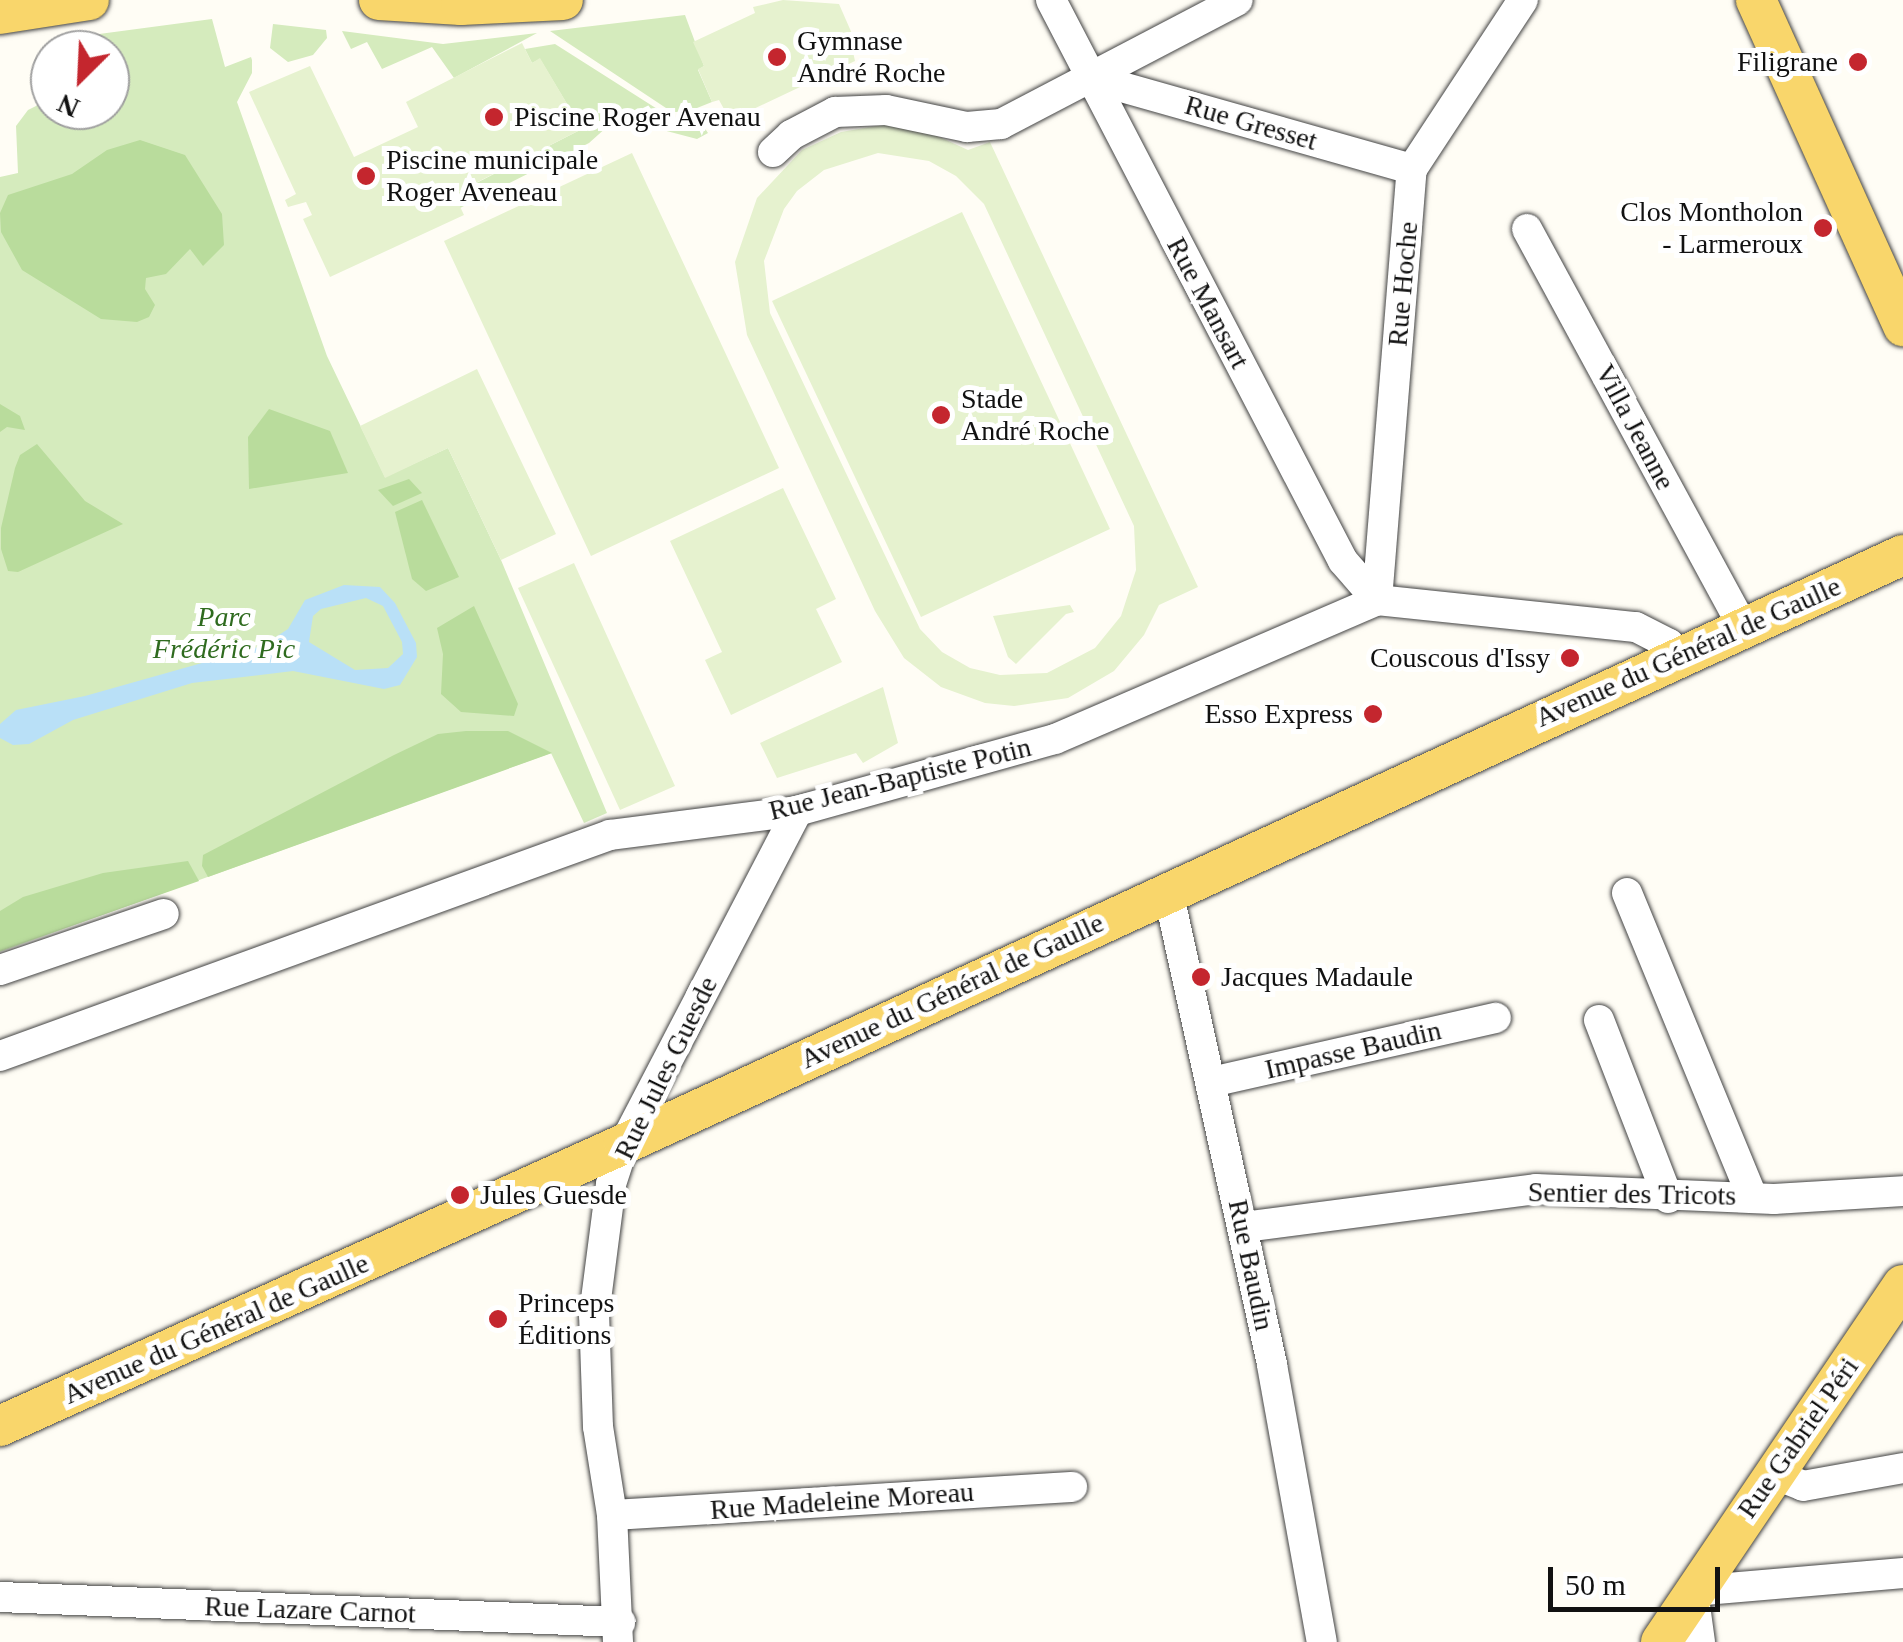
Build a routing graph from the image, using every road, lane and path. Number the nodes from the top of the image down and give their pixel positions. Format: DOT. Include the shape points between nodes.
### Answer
graph roads {
  1 [pos="89,0"];
  2 [pos="379,0"];
  3 [pos="1050,0"];
  4 [pos="1238,0"];
  5 [pos="1523,0"];
  6 [pos="1756,0"];
  7 [pos="541,1"];
  8 [pos="0,14"];
  9 [pos="1090,78"];
  10 [pos="773,152"];
  11 [pos="1412,169"];
  12 [pos="1526,229"];
  13 [pos="1903,326"];
  14 [pos="1903,555"];
  15 [pos="1376,600"];
  16 [pos="1743,627"];
  17 [pos="1680,655"];
  18 [pos="797,810"];
  19 [pos="1168,891"];
  20 [pos="1627,893"];
  21 [pos="164,914"];
  22 [pos="0,970"];
  23 [pos="1496,1018"];
  24 [pos="1599,1020"];
  25 [pos="0,1056"];
  26 [pos="1211,1082"];
  27 [pos="624,1144"];
  28 [pos="1903,1191"];
  29 [pos="1752,1196"];
  30 [pos="1668,1198"];
  31 [pos="1244,1227"];
  32 [pos="1903,1285"];
  33 [pos="0,1426"];
  34 [pos="1903,1468"];
  35 [pos="1774,1474"];
  36 [pos="1072,1487"];
  37 [pos="612,1515"];
  38 [pos="1903,1573"];
  39 [pos="1693,1591"];
  40 [pos="0,1597"];
  41 [pos="619,1632"];
  42 [pos="1322,1642"];
  43 [pos="1661,1642"];
  44 [pos="1700,1642"];
  1 -- 8 [label="main road"];
  2 -- 7 [label="main road"];
  3 -- 9 [label="street, Rue Mansart"];
  4 -- 9 [label="street"];
  5 -- 11 [label="street, Rue Hoche"];
  6 -- 13 [label="main road"];
  9 -- 10 [label="street" via="1001,124 967,127 886,110 834,112"];
  9 -- 11 [label="street, Rue Gresset"];
  9 -- 15 [label="street, Rue Mansart" via="1344,561"];
  11 -- 15 [label="street, Rue Hoche"];
  12 -- 16 [label="street, Villa Jeanne"];
  14 -- 16 [label="main road, Avenue du Général de Gaulle"];
  15 -- 17 [label="street, Rue Jean-Baptiste Potin" via="1636,627"];
  15 -- 18 [label="street, Rue Jean-Baptiste Potin" via="1054,739"];
  16 -- 17 [label="main road, Avenue du Général de Gaulle"];
  17 -- 19 [label="main road, Avenue du Général de Gaulle"];
  18 -- 25 [label="street, Rue Jean-Baptiste Potin" via="610,835"];
  18 -- 27 [label="street, Rue Jules Guesde"];
  19 -- 26 [label="street, Rue Baudin"];
  19 -- 27 [label="main road, Avenue du Général de Gaulle"];
  20 -- 29 [label="street"];
  21 -- 22 [label="street"];
  23 -- 26 [label="street, Impasse Baudin"];
  24 -- 30 [label="street"];
  26 -- 31 [label="street, Rue Baudin"];
  27 -- 33 [label="main road, Avenue du Général de Gaulle"];
  27 -- 37 [label="street, Rue Jules Guesde" via="610,1184 594,1315 598,1426"];
  28 -- 29 [label="street, Sentier des Tricots"];
  29 -- 30 [label="street, Sentier des Tricots"];
  30 -- 31 [label="street, Sentier des Tricots" via="1536,1190"];
  31 -- 42 [label="street, Rue Baudin"];
  32 -- 35 [label="main road, Rue Gabriel Péri"];
  34 -- 35 [label="street" via="1803,1486"];
  35 -- 39 [label="main road, Rue Gabriel Péri"];
  36 -- 37 [label="street, Rue Madeleine Moreau"];
  37 -- 41 [label="street, Rue Jules Guesde"];
  38 -- 39 [label="street"];
  39 -- 43 [label="main road, Rue Gabriel Péri"];
  39 -- 44 [label="street"];
  40 -- 41 [label="street, Rue Lazare Carnot"];
}
